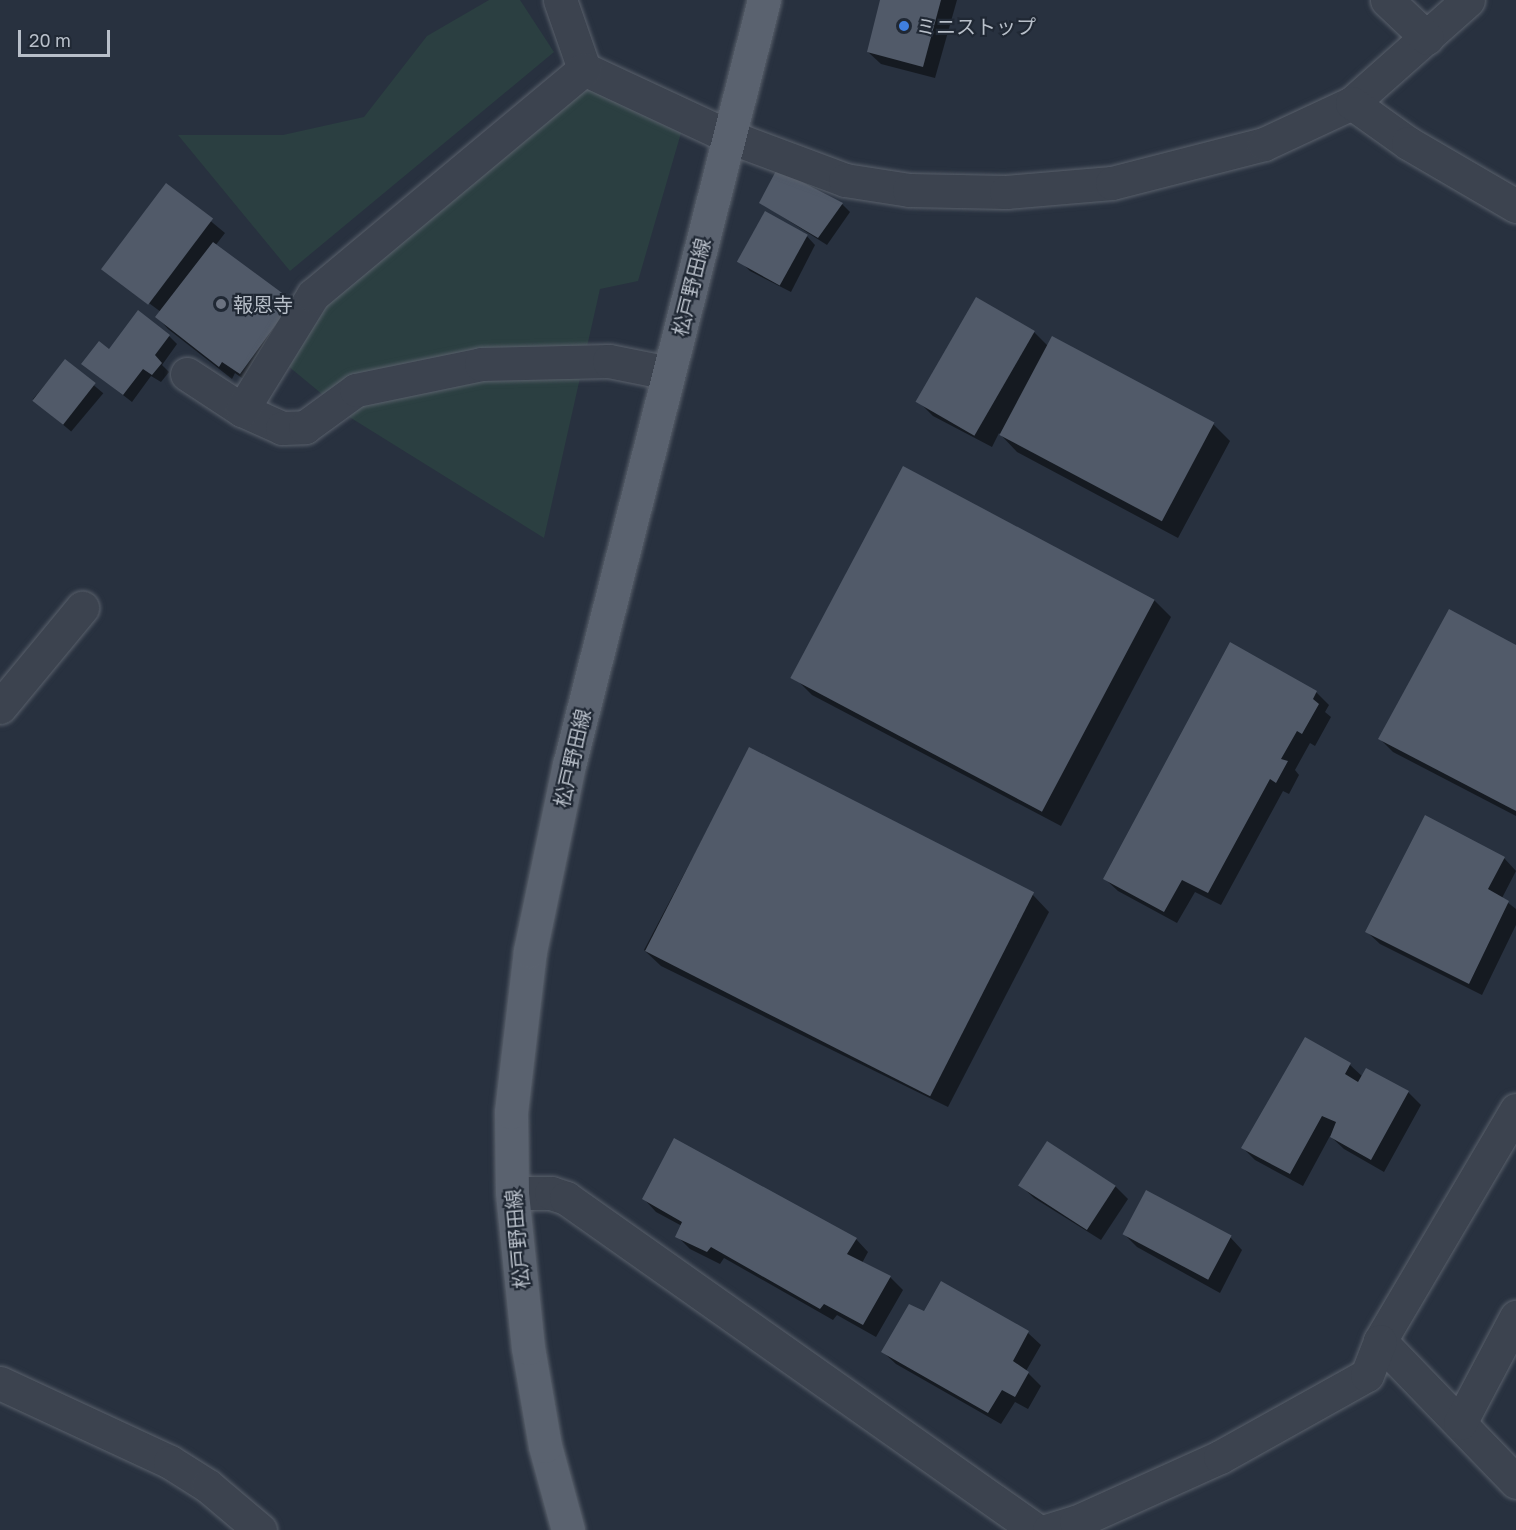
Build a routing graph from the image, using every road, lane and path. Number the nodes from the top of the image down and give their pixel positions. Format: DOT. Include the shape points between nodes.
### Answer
graph roads {
  1 [pos="560,0"];
  2 [pos="764,0"];
  3 [pos="1387,0"];
  4 [pos="1468,0"];
  5 [pos="1427,38"];
  6 [pos="584,69"];
  7 [pos="1352,103"];
  8 [pos="730,137"];
  9 [pos="1516,206"];
  10 [pos="669,373"];
  11 [pos="187,374"];
  12 [pos="242,410"];
  13 [pos="82,608"];
  14 [pos="0,707"];
  15 [pos="1516,1110"];
  16 [pos="512,1193"];
  17 [pos="1516,1317"];
  18 [pos="1380,1341"];
  19 [pos="1506,1365"];
  20 [pos="0,1383"];
  21 [pos="1460,1423"];
  22 [pos="1516,1482"];
  23 [pos="260,1530"];
  24 [pos="568,1530"];
  25 [pos="1036,1530"];
  26 [pos="1049,1530"];
  1 -- 6 [label="street"];
  2 -- 8 [label="main road, 松戸野田線"];
  3 -- 5 [label="street"];
  4 -- 5 [label="street"];
  5 -- 7 [label="street"];
  6 -- 8 [label="street"];
  6 -- 12 [label="street" via="313,295"];
  7 -- 8 [label="street" via="1264,144 1185,165 1112,183 1006,192 909,190 845,180"];
  7 -- 9 [label="street" via="1408,143"];
  8 -- 10 [label="main road, 松戸野田線"];
  10 -- 12 [label="street" via="609,361 481,364 356,390 305,428 282,428"];
  10 -- 16 [label="main road, 松戸野田線" via="568,765 530,951 511,1112"];
  11 -- 12 [label="street"];
  13 -- 14 [label="street"];
  15 -- 18 [label="street"];
  16 -- 24 [label="main road, 松戸野田線" via="528,1347 545,1446"];
  16 -- 25 [label="street" via="551,1193 566,1198"];
  17 -- 19 [label="street"];
  18 -- 21 [label="street"];
  18 -- 26 [label="street" via="1367,1375 1220,1457 1076,1522"];
  19 -- 21 [label="street"];
  20 -- 23 [label="street" via="170,1462 208,1486"];
  21 -- 22 [label="street"];
}
